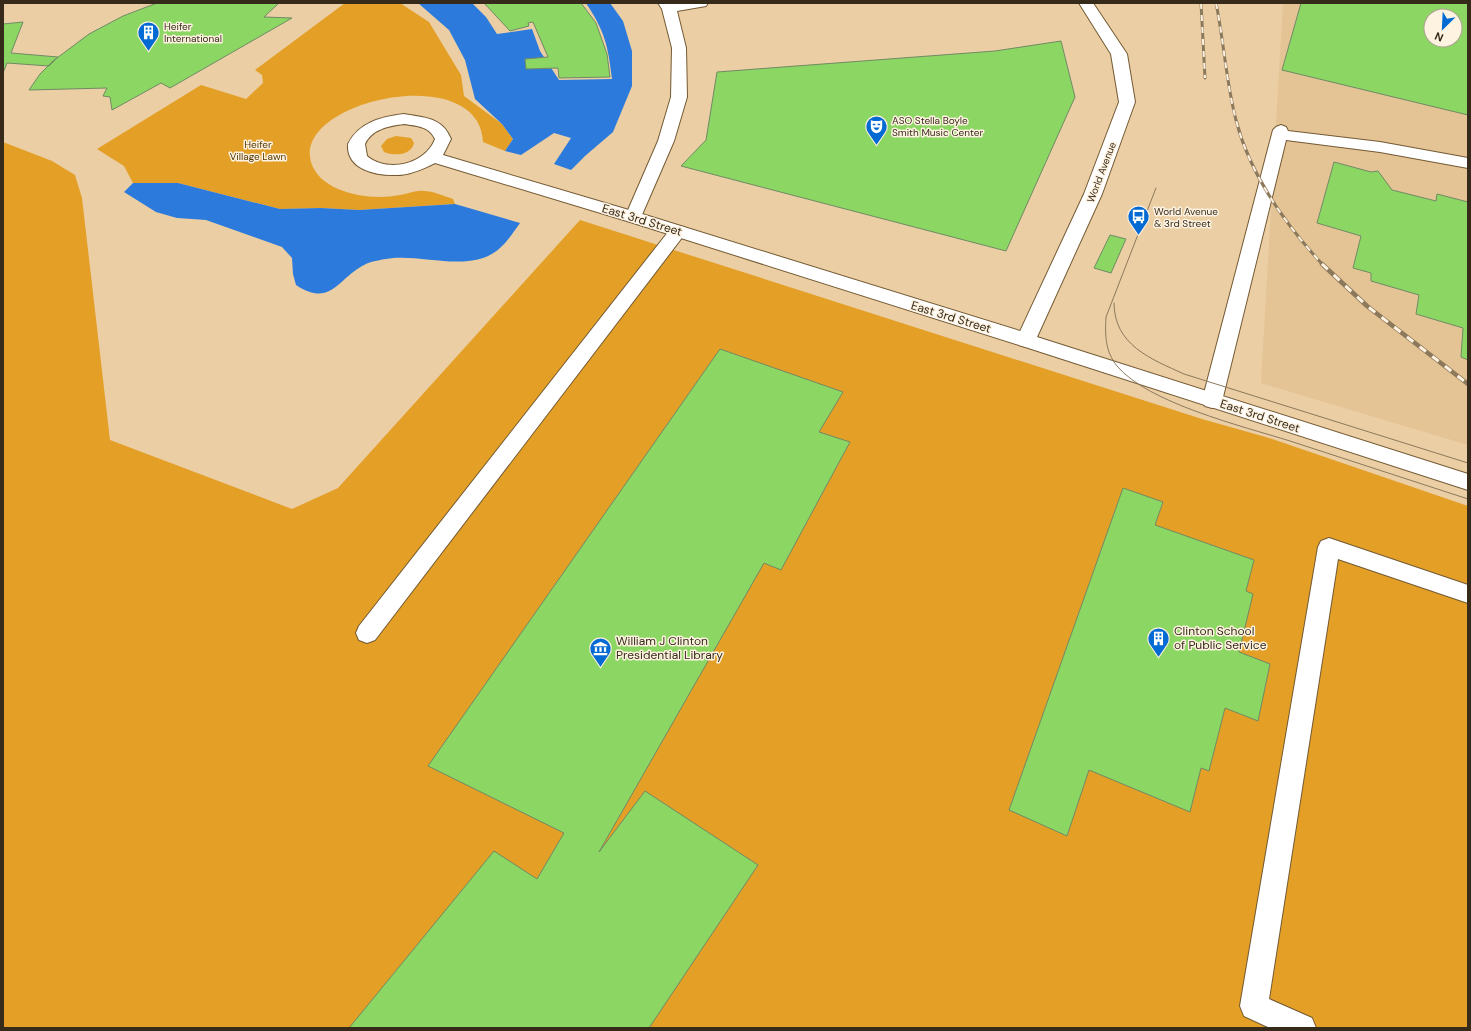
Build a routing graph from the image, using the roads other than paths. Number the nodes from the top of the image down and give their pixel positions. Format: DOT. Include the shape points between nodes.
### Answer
graph roads {
  1 [pos="700,3"];
  2 [pos="1086,3"];
  3 [pos="667,6"];
  4 [pos="433,158"];
  5 [pos="1468,163"];
  6 [pos="633,217"];
  7 [pos="678,231"];
  8 [pos="1026,340"];
  9 [pos="1212,401"];
  10 [pos="1468,482"];
  11 [pos="1468,594"];
  12 [pos="367,633"];
  13 [pos="1302,1028"];
  1 -- 3 [label="lane"];
  2 -- 8 [label="street, World Avenue" via="1120,54 1127,102 1093,194"];
  3 -- 6 [label="lane" via="680,48 679,97 666,140"];
  4 -- 4 [label="street" via="418,166 390,171 365,164 357,158 355,150 364,132 376,126 396,120 418,120 430,123 443,136 443,144"];
  4 -- 6 [label="street, East 3rd Street"];
  5 -- 9 [label="lane" via="1281,132"];
  6 -- 7 [label="street, East 3rd Street"];
  7 -- 8 [label="street, East 3rd Street"];
  7 -- 12 [label="lane"];
  8 -- 9 [label="street, East 3rd Street"];
  9 -- 10 [label="street, East 3rd Street"];
  11 -- 13 [label="lane" via="1329,547 1254,1006"];
}
